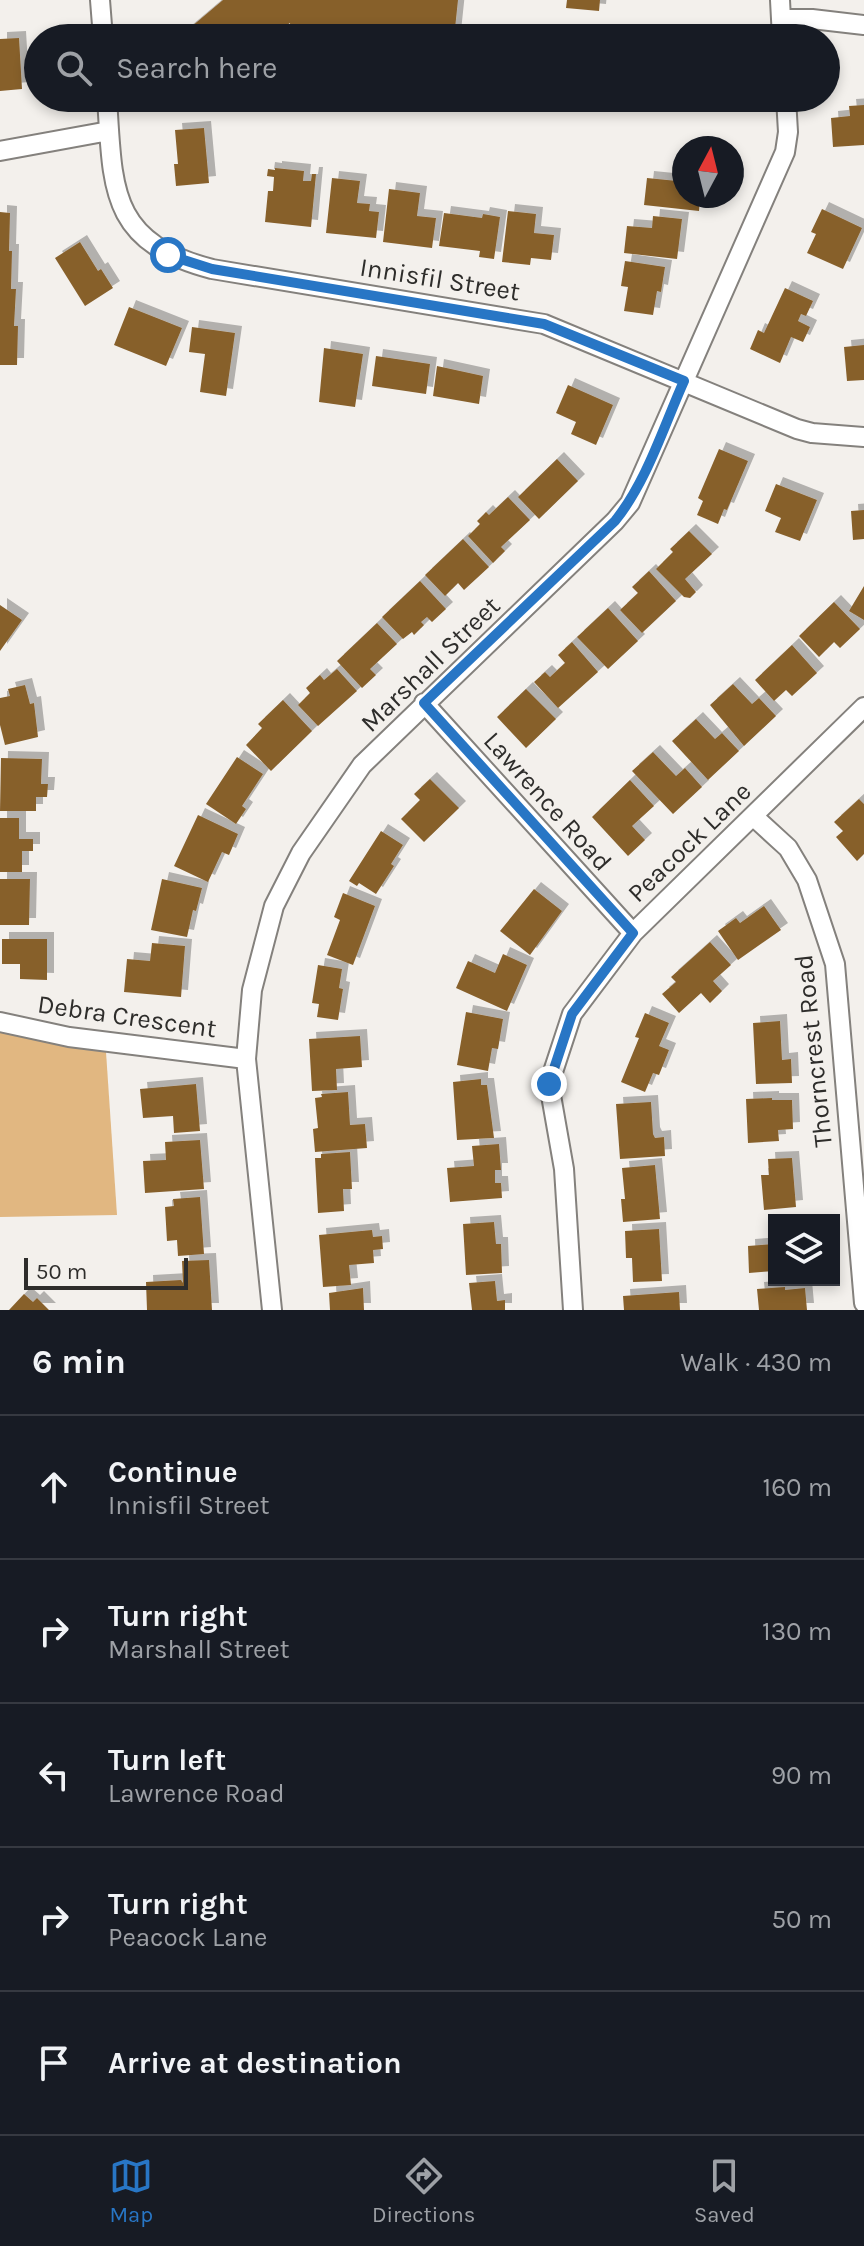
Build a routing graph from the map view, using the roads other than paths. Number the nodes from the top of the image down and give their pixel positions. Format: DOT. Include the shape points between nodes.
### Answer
graph roads {
  1 [pos="100,0"];
  2 [pos="781,9"];
  3 [pos="102,24"];
  4 [pos="864,25"];
  5 [pos="108,112"];
  6 [pos="787,112"];
  7 [pos="109,131"];
  8 [pos="0,151"];
  9 [pos="684,381"];
  10 [pos="864,437"];
  11 [pos="424,703"];
  12 [pos="864,707"];
  13 [pos="753,816"];
  14 [pos="633,933"];
  15 [pos="0,1022"];
  16 [pos="246,1059"];
  17 [pos="864,1303"];
  18 [pos="272,1310"];
  19 [pos="573,1310"];
  1 -- 3 [label="street"];
  2 -- 4 [label="street"];
  5 -- 7 [label="street, Innisfil Street"];
  6 -- 9 [label="street, Marshall Street" via="785,152"];
  7 -- 8 [label="street"];
  7 -- 9 [label="street, Innisfil Street" via="110,165 125,212 149,243 168,255 212,269 544,324"];
  9 -- 10 [label="street, Innisfil Street" via="812,433"];
  9 -- 11 [label="street, Marshall Street" via="630,503"];
  11 -- 14 [label="street, Lawrence Road"];
  11 -- 16 [label="street, Marshall Street" via="362,765 301,853 274,906 252,990"];
  12 -- 13 [label="street, Peacock Lane"];
  13 -- 14 [label="street, Peacock Lane"];
  13 -- 17 [label="street, Thorncrest Road" via="788,848 807,880 835,964"];
  14 -- 19 [label="street, Peacock Lane" via="572,1014 549,1084 564,1169"];
  15 -- 16 [label="street, Debra Crescent" via="69,1037"];
  16 -- 18 [label="street, Marshall Street"];
}
